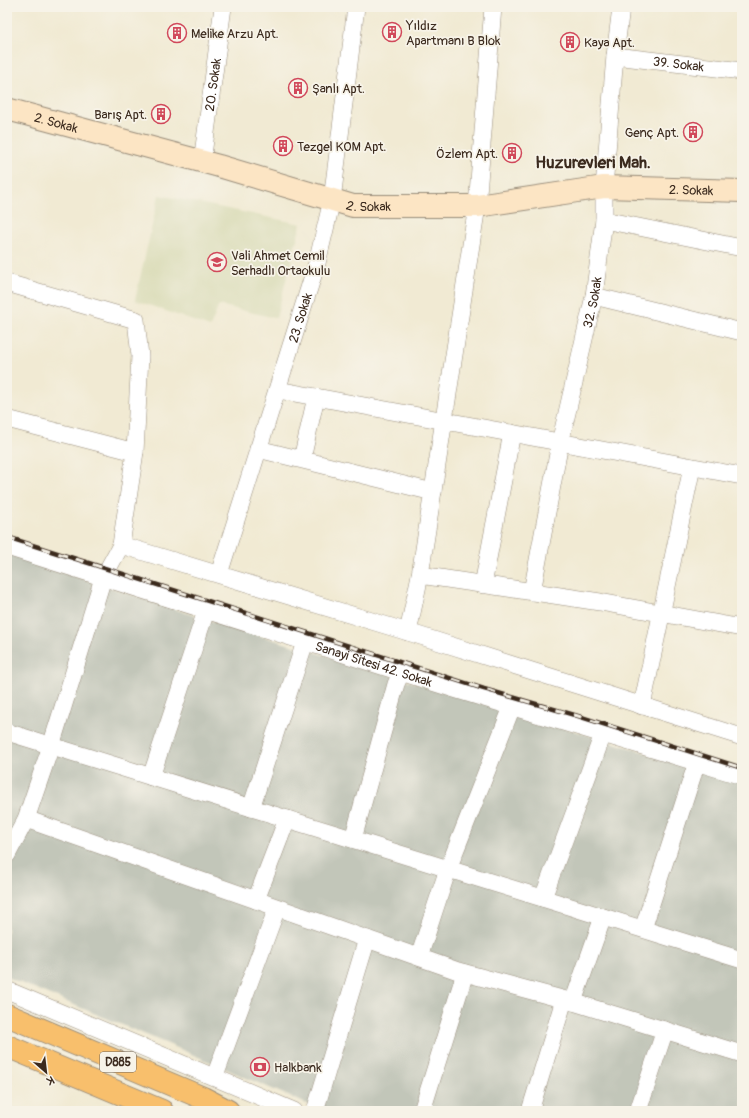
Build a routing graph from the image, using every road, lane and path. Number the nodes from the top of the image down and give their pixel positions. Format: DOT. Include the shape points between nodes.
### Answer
graph roads {
  1 [pos="223,7"];
  2 [pos="356,7"];
  3 [pos="493,7"];
  4 [pos="621,7"];
  5 [pos="615,56"];
  6 [pos="742,71"];
  7 [pos="7,109"];
  8 [pos="202,162"];
  9 [pos="604,187"];
  10 [pos="742,191"];
  11 [pos="332,200"];
  12 [pos="477,206"];
  13 [pos="604,220"];
  14 [pos="742,248"];
  15 [pos="7,283"];
  16 [pos="594,296"];
  17 [pos="742,332"];
  18 [pos="278,390"];
  19 [pos="316,397"];
  20 [pos="7,420"];
  21 [pos="444,421"];
  22 [pos="512,433"];
  23 [pos="560,443"];
  24 [pos="258,449"];
  25 [pos="134,452"];
  26 [pos="302,459"];
  27 [pos="692,467"];
  28 [pos="742,476"];
  29 [pos="433,492"];
  30 [pos="121,545"];
  31 [pos="7,547"];
  32 [pos="219,574"];
  33 [pos="420,575"];
  34 [pos="103,578"];
  35 [pos="483,585"];
  36 [pos="532,592"];
  37 [pos="206,611"];
  38 [pos="661,613"];
  39 [pos="742,628"];
  40 [pos="408,632"];
  41 [pos="305,642"];
  42 [pos="402,673"];
  43 [pos="642,706"];
  44 [pos="512,707"];
  45 [pos="7,732"];
  46 [pos="603,734"];
  47 [pos="742,737"];
  48 [pos="51,746"];
  49 [pos="697,762"];
  50 [pos="150,776"];
  51 [pos="742,776"];
  52 [pos="251,808"];
  53 [pos="287,819"];
  54 [pos="17,827"];
  55 [pos="353,839"];
  56 [pos="7,855"];
  57 [pos="448,869"];
  58 [pos="543,898"];
  59 [pos="256,900"];
  60 [pos="277,908"];
  61 [pos="603,917"];
  62 [pos="643,929"];
  63 [pos="367,939"];
  64 [pos="419,957"];
  65 [pos="742,960"];
  66 [pos="465,973"];
  67 [pos="7,990"];
  68 [pos="568,1001"];
  69 [pos="7,1015"];
  70 [pos="665,1030"];
  71 [pos="7,1046"];
  72 [pos="740,1048"];
  73 [pos="214,1076"];
  74 [pos="162,1111"];
  75 [pos="228,1111"];
  76 [pos="294,1111"];
  77 [pos="315,1111"];
  78 [pos="422,1111"];
  79 [pos="530,1111"];
  80 [pos="638,1111"];
  1 -- 8 [label="street, 20. Sokak"];
  2 -- 11 [label="street, 23. Sokak"];
  3 -- 12 [label="street"];
  4 -- 5 [label="street, 32. Sokak"];
  5 -- 6 [label="street, 39. Sokak"];
  5 -- 9 [label="street, 32. Sokak"];
  7 -- 8 [label="street, 2. Sokak"];
  8 -- 11 [label="street, 2. Sokak"];
  9 -- 10 [label="street, 2. Sokak"];
  9 -- 12 [label="street, 2. Sokak"];
  9 -- 13 [label="street, 32. Sokak"];
  11 -- 12 [label="street, 2. Sokak" via="353,206"];
  11 -- 18 [label="street, 23. Sokak" via="317,262"];
  12 -- 21 [label="street"];
  13 -- 14 [label="street"];
  13 -- 16 [label="street, 32. Sokak"];
  15 -- 25 [label="street" via="136,320 140,356"];
  16 -- 17 [label="street"];
  16 -- 23 [label="street, 32. Sokak"];
  18 -- 19 [label="street"];
  18 -- 24 [label="street, 23. Sokak"];
  19 -- 21 [label="street"];
  19 -- 26 [label="street"];
  20 -- 25 [label="street"];
  21 -- 22 [label="street"];
  21 -- 29 [label="street"];
  22 -- 23 [label="street"];
  22 -- 35 [label="street"];
  23 -- 27 [label="street"];
  23 -- 36 [label="street, 32. Sokak"];
  24 -- 26 [label="street"];
  24 -- 32 [label="street, 23. Sokak"];
  25 -- 30 [label="street"];
  26 -- 29 [label="street"];
  27 -- 28 [label="street"];
  27 -- 38 [label="street"];
  29 -- 33 [label="street"];
  30 -- 32 [label="street"];
  30 -- 34 [label="street"];
  31 -- 34 [label="street, Sanayi Sitesi 42. Sokak"];
  32 -- 40 [label="street"];
  33 -- 35 [label="street"];
  33 -- 40 [label="street"];
  34 -- 37 [label="street, Sanayi Sitesi 42. Sokak"];
  34 -- 48 [label="street"];
  35 -- 36 [label="street"];
  36 -- 38 [label="street"];
  37 -- 41 [label="street, Sanayi Sitesi 42. Sokak"];
  37 -- 50 [label="street"];
  38 -- 39 [label="street"];
  38 -- 43 [label="street"];
  40 -- 43 [label="street"];
  41 -- 42 [label="street, Sanayi Sitesi 42. Sokak"];
  41 -- 52 [label="street"];
  42 -- 44 [label="street, Sanayi Sitesi 42. Sokak"];
  42 -- 55 [label="street" via="396,684"];
  43 -- 47 [label="street"];
  44 -- 46 [label="street, Sanayi Sitesi 42. Sokak"];
  44 -- 57 [label="street"];
  45 -- 48 [label="street"];
  46 -- 49 [label="street, Sanayi Sitesi 42. Sokak"];
  46 -- 58 [label="street"];
  48 -- 50 [label="street"];
  48 -- 54 [label="street"];
  49 -- 51 [label="street, Sanayi Sitesi 42. Sokak"];
  49 -- 62 [label="street"];
  50 -- 52 [label="street"];
  52 -- 53 [label="street"];
  53 -- 55 [label="street"];
  53 -- 59 [label="street"];
  54 -- 56 [label="street"];
  54 -- 59 [label="street"];
  55 -- 57 [label="street"];
  57 -- 58 [label="street"];
  57 -- 64 [label="street"];
  58 -- 61 [label="street"];
  59 -- 60 [label="street"];
  60 -- 63 [label="street"];
  60 -- 73 [label="street"];
  61 -- 62 [label="street"];
  61 -- 68 [label="street"];
  62 -- 65 [label="street"];
  63 -- 64 [label="street"];
  63 -- 77 [label="street"];
  64 -- 66 [label="street"];
  66 -- 68 [label="street"];
  66 -- 78 [label="street"];
  67 -- 73 [label="street"];
  68 -- 70 [label="street"];
  68 -- 79 [label="street"];
  69 -- 75 [label="highway, D885"];
  70 -- 72 [label="street"];
  70 -- 80 [label="street"];
  71 -- 74 [label="highway, D885"];
  73 -- 76 [label="street"];
}
